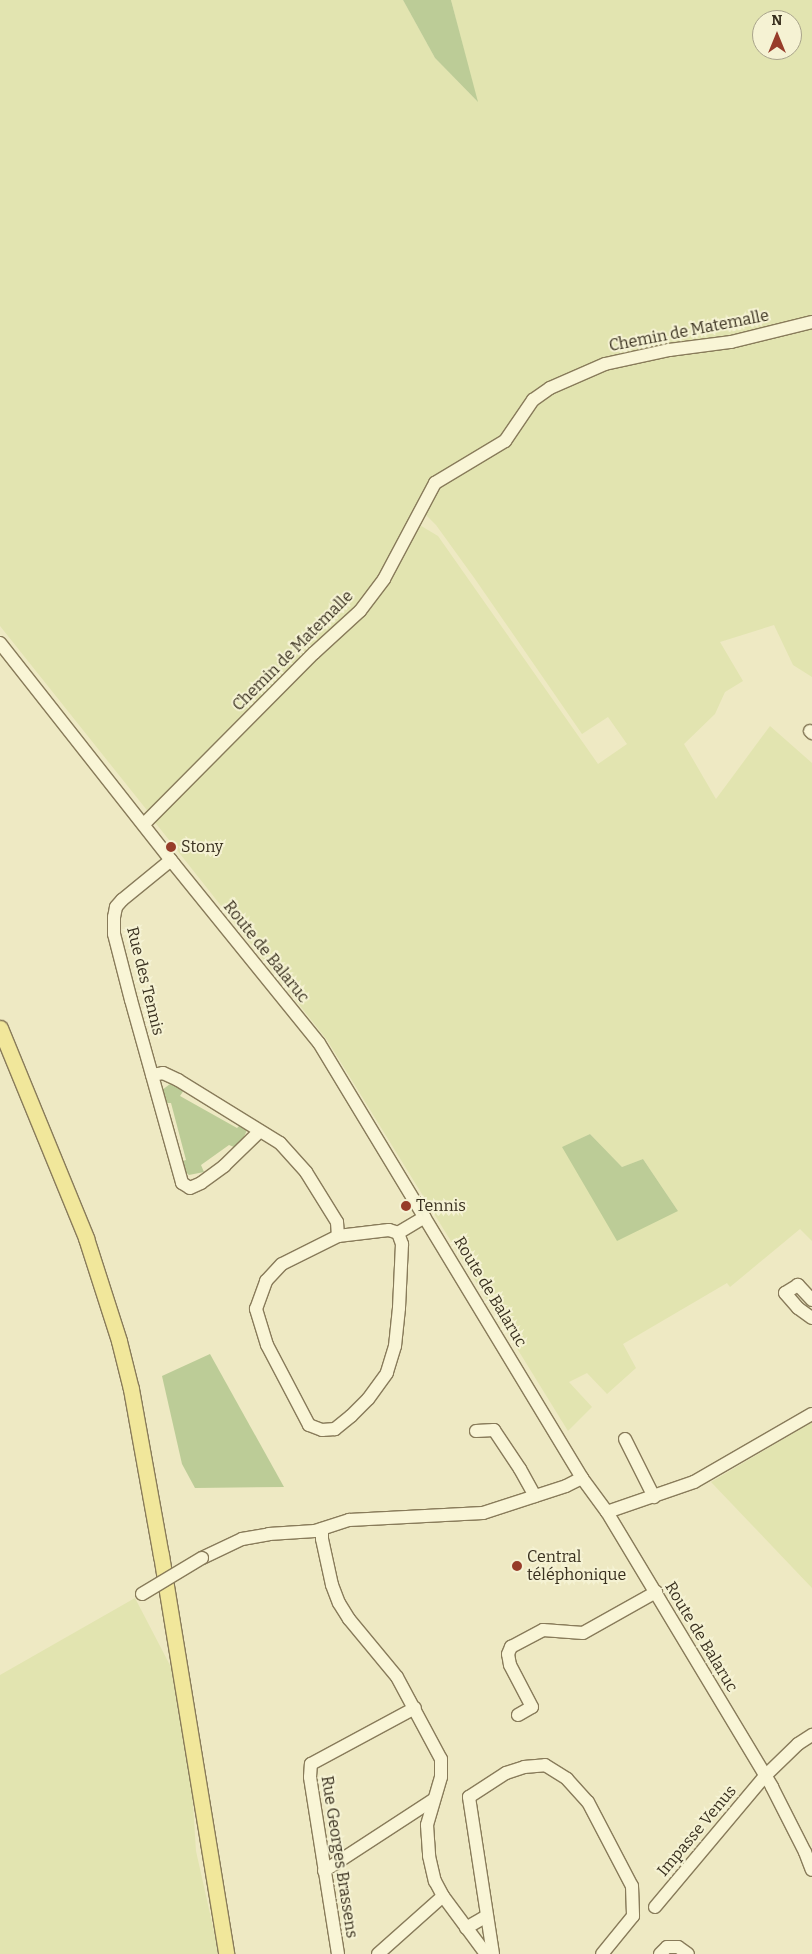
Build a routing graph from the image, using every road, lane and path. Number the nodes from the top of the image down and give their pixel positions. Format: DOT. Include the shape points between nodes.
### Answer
graph roads {
  1 [pos="812,322"];
  2 [pos="0,643"];
  3 [pos="144,824"];
  4 [pos="171,860"];
  5 [pos="0,1028"];
  6 [pos="152,1075"];
  7 [pos="260,1131"];
  8 [pos="424,1217"];
  9 [pos="398,1233"];
  10 [pos="338,1236"];
  11 [pos="812,1300"];
  12 [pos="812,1318"];
  13 [pos="812,1414"];
  14 [pos="476,1431"];
  15 [pos="625,1439"];
  16 [pos="582,1478"];
  17 [pos="534,1496"];
  18 [pos="654,1497"];
  19 [pos="607,1512"];
  20 [pos="322,1529"];
  21 [pos="656,1592"];
  22 [pos="142,1594"];
  23 [pos="415,1708"];
  24 [pos="518,1715"];
  25 [pos="812,1734"];
  26 [pos="765,1776"];
  27 [pos="434,1800"];
  28 [pos="812,1870"];
  29 [pos="324,1871"];
  30 [pos="443,1896"];
  31 [pos="654,1907"];
  32 [pos="487,1916"];
  33 [pos="466,1928"];
  34 [pos="226,1954"];
  35 [pos="338,1954"];
  36 [pos="378,1954"];
  37 [pos="486,1954"];
  38 [pos="493,1954"];
  39 [pos="602,1954"];
  40 [pos="660,1954"];
  41 [pos="688,1954"];
  1 -- 3 [label="street, Chemin de Matemalle" via="730,342 669,350 606,364 550,388 533,400 505,441 436,483 384,579 360,611"];
  2 -- 3 [label="street, Route de Balaruc"];
  3 -- 4 [label="street, Route de Balaruc"];
  4 -- 6 [label="street, Rue des Tennis" via="122,900 114,917 114,934"];
  4 -- 8 [label="street, Route de Balaruc" via="319,1043"];
  5 -- 34 [label="main road" via="86,1238 131,1389"];
  6 -- 7 [label="street" via="163,1074 178,1080"];
  6 -- 7 [label="street, Rue des Tennis" via="182,1183 190,1188 224,1166"];
  7 -- 10 [label="street" via="280,1142 306,1172 337,1222"];
  8 -- 9 [label="street"];
  8 -- 16 [label="street, Route de Balaruc"];
  9 -- 10 [label="street" via="389,1230"];
  9 -- 10 [label="street" via="402,1244 399,1308 395,1346 387,1374 351,1416 335,1429 322,1430 309,1425 267,1345 256,1309 266,1281 282,1264"];
  11 -- 12 [label="street" via="798,1285 785,1293"];
  13 -- 18 [label="street" via="694,1482"];
  14 -- 17 [label="street" via="494,1430"];
  15 -- 18 [label="street"];
  16 -- 17 [label="street"];
  16 -- 19 [label="street, Route de Balaruc"];
  17 -- 20 [label="street" via="483,1513 348,1520"];
  18 -- 19 [label="street"];
  19 -- 21 [label="street, Route de Balaruc"];
  20 -- 22 [label="street, bridge" via="242,1539 202,1558"];
  20 -- 23 [label="street" via="332,1585 339,1603 397,1677"];
  21 -- 24 [label="street" via="583,1633 543,1630 512,1647 508,1654 510,1665 532,1707"];
  21 -- 26 [label="street, Route de Balaruc"];
  23 -- 27 [label="street" via="441,1758 441,1777"];
  23 -- 29 [label="street, Rue Georges Brassens" via="311,1764 310,1777"];
  25 -- 26 [label="street, Impasse Venus"];
  26 -- 28 [label="street, Route de Balaruc"];
  26 -- 31 [label="street, Impasse Venus"];
  27 -- 29 [label="street"];
  27 -- 30 [label="street" via="427,1836 435,1881"];
  29 -- 35 [label="street, Rue Georges Brassens"];
  30 -- 33 [label="street"];
  30 -- 36 [label="street, Rue Georges Brassens"];
  32 -- 33 [label="street"];
  32 -- 38 [label="street"];
  32 -- 39 [label="street" via="469,1797 506,1772 545,1765 567,1779 588,1802 632,1886 633,1916"];
  33 -- 37 [label="street"];
  40 -- 41 [label="street" via="667,1947 678,1948"];
}
